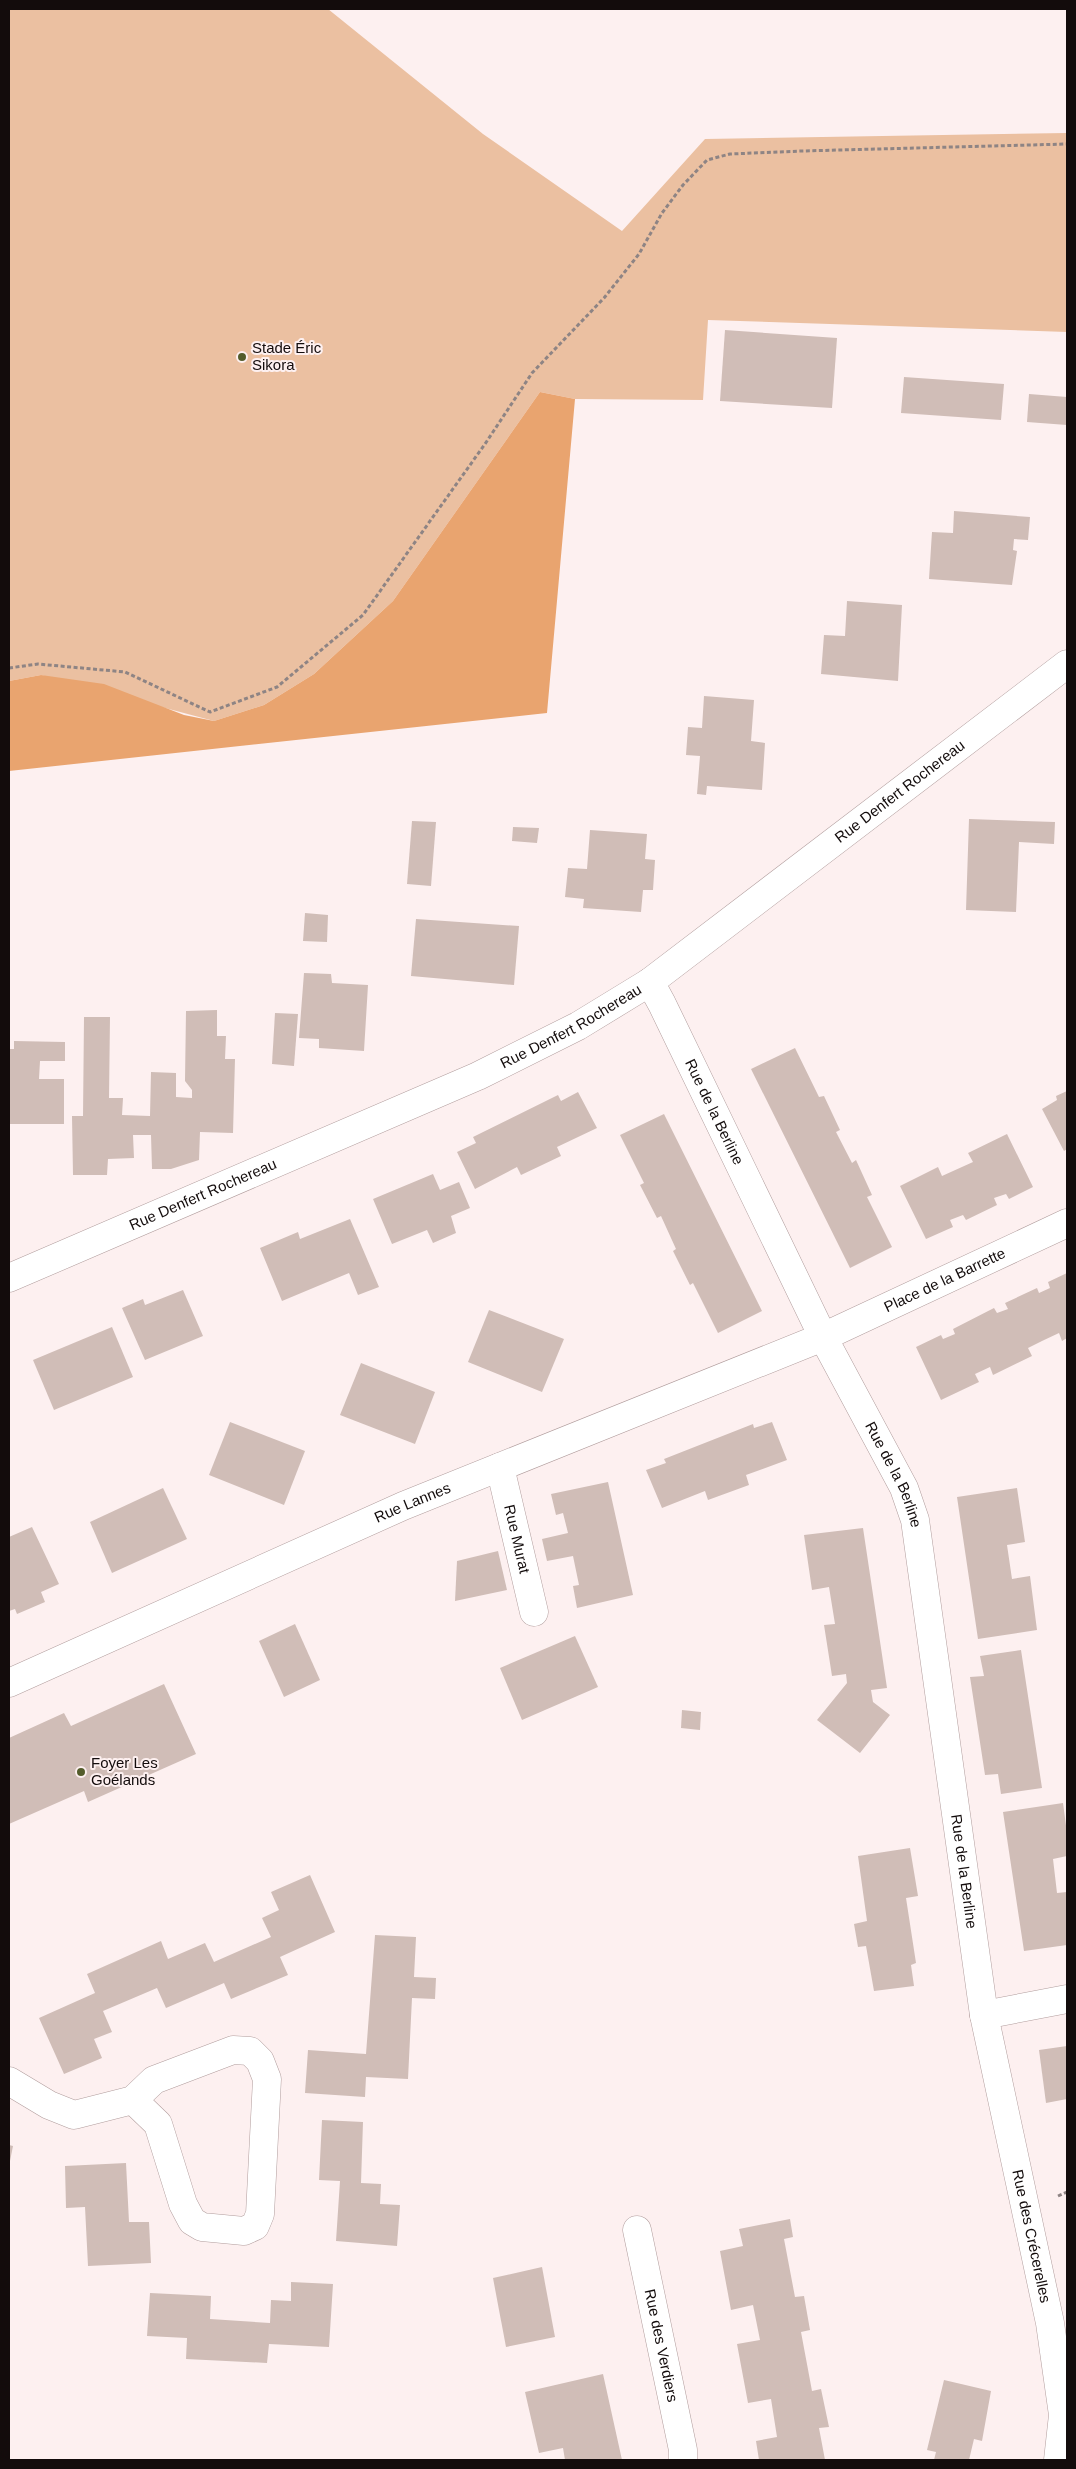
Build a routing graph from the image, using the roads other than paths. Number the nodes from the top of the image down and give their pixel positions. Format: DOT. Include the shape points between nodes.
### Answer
graph roads {
  1 [pos="1067,664"];
  2 [pos="650,982"];
  3 [pos="1067,1223"];
  4 [pos="9,1278"];
  5 [pos="822,1337"];
  6 [pos="500,1467"];
  7 [pos="534,1612"];
  8 [pos="9,1683"];
  9 [pos="1067,1999"];
  10 [pos="984,2015"];
  11 [pos="9,2081"];
  12 [pos="133,2100"];
  13 [pos="637,2230"];
  14 [pos="683,2460"];
  15 [pos="1058,2460"];
  1 -- 2 [label="street, Rue Denfert Rochereau"];
  2 -- 4 [label="street, Rue Denfert Rochereau" via="578,1026 478,1076"];
  2 -- 5 [label="street, Rue de la Berline"];
  3 -- 5 [label="street, Place de la Barrette"];
  5 -- 6 [label="street, Rue Lannes"];
  5 -- 10 [label="street, Rue de la Berline" via="904,1488 915,1520"];
  6 -- 7 [label="street, Rue Murat"];
  6 -- 8 [label="street, Rue Lannes" via="403,1506"];
  9 -- 10 [label="street"];
  10 -- 15 [label="street, Rue des Crécerelles" via="1050,2323 1063,2415"];
  11 -- 12 [label="street" via="49,2105 74,2115"];
  12 -- 12 [label="street" via="158,2124 183,2204 192,2221 202,2227 244,2231 255,2226 260,2214 267,2092 267,2079 260,2060 250,2052 233,2050 154,2080"];
  13 -- 14 [label="street, Rue des Verdiers"];
}
